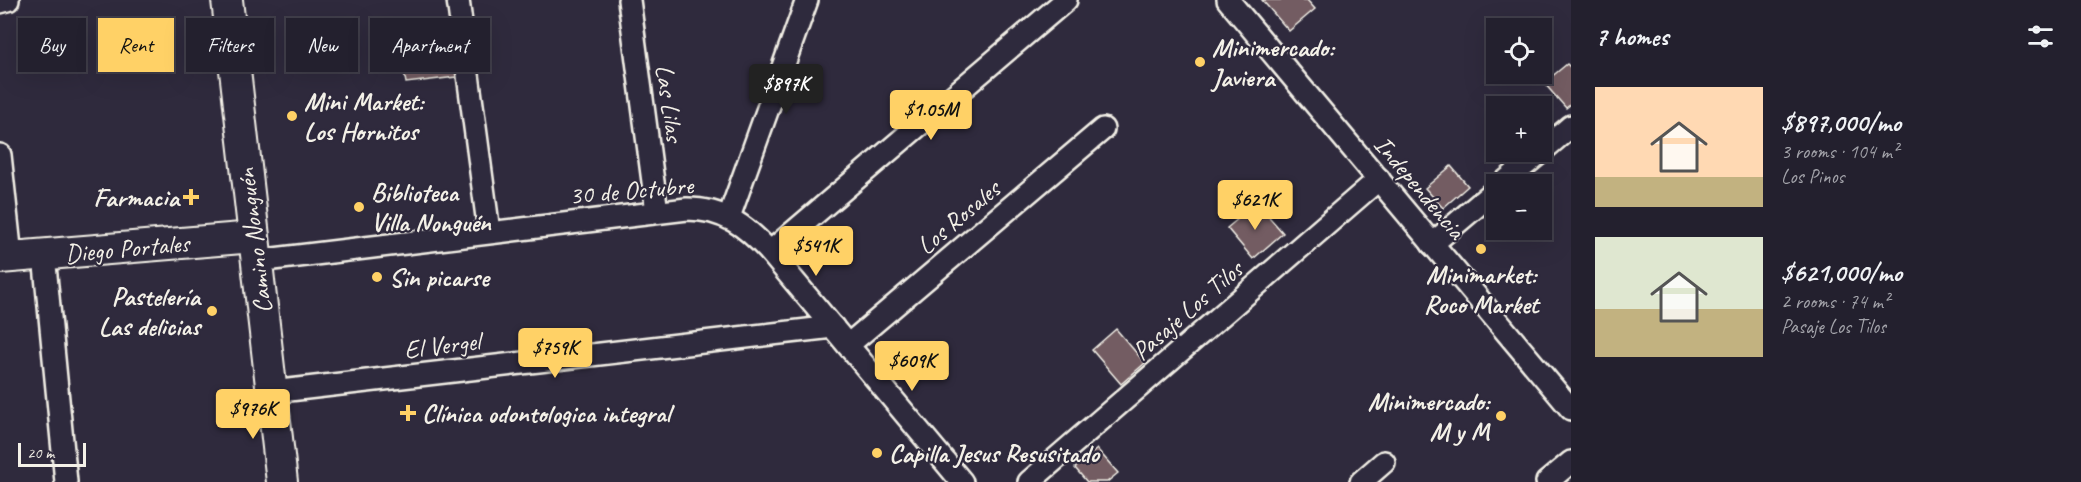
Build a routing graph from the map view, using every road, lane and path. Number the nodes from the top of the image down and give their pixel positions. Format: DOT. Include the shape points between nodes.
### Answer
graph roads {
  1 [pos="8,0"];
  2 [pos="227,0"];
  3 [pos="458,0"];
  4 [pos="629,0"];
  5 [pos="807,0"];
  6 [pos="1066,0"];
  7 [pos="1228,0"];
  8 [pos="0,2"];
  9 [pos="1571,126"];
  10 [pos="1103,129"];
  11 [pos="1552,142"];
  12 [pos="0,155"];
  13 [pos="1528,162"];
  14 [pos="1514,174"];
  15 [pos="1379,179"];
  16 [pos="1486,198"];
  17 [pos="657,212"];
  18 [pos="729,217"];
  19 [pos="489,232"];
  20 [pos="1432,244"];
  21 [pos="255,249"];
  22 [pos="770,252"];
  23 [pos="44,255"];
  24 [pos="5,258"];
  25 [pos="833,327"];
  26 [pos="848,345"];
  27 [pos="272,393"];
  28 [pos="1571,409"];
  29 [pos="1384,462"];
  30 [pos="1571,462"];
  31 [pos="66,482"];
  32 [pos="282,482"];
  33 [pos="962,482"];
  34 [pos="1029,482"];
  35 [pos="1361,482"];
  36 [pos="1547,482"];
  1 -- 8 [label="street"];
  2 -- 21 [label="main road, Camino Nonguén"];
  3 -- 19 [label="street"];
  4 -- 17 [label="street, Las Lilas"];
  5 -- 18 [label="street"];
  6 -- 22 [label="street"];
  7 -- 15 [label="street, Independencia"];
  9 -- 11 [label="street"];
  10 -- 26 [label="street, Los Rosales"];
  12 -- 24 [label="street"];
  13 -- 14 [label="street"];
  15 -- 20 [label="street, Independencia"];
  15 -- 34 [label="street, Pasaje Los Tilos"];
  16 -- 20 [label="street"];
  17 -- 18 [label="street, 30 de Octubre" via="700,209"];
  17 -- 19 [label="street, 30 de Octubre"];
  18 -- 22 [label="street, 30 de Octubre" via="753,233"];
  19 -- 21 [label="street, 30 de Octubre"];
  20 -- 28 [label="street, Independencia"];
  21 -- 23 [label="main road, Diego Portales"];
  21 -- 27 [label="main road, Camino Nonguén"];
  22 -- 25 [label="street, 30 de Octubre"];
  23 -- 24 [label="main road, Diego Portales"];
  23 -- 31 [label="street"];
  25 -- 26 [label="street, 30 de Octubre"];
  25 -- 27 [label="street, El Vergel"];
  26 -- 33 [label="street, 30 de Octubre"];
  27 -- 32 [label="main road, Camino Nonguén"];
  29 -- 35 [label="street"];
  30 -- 36 [label="street"];
}
